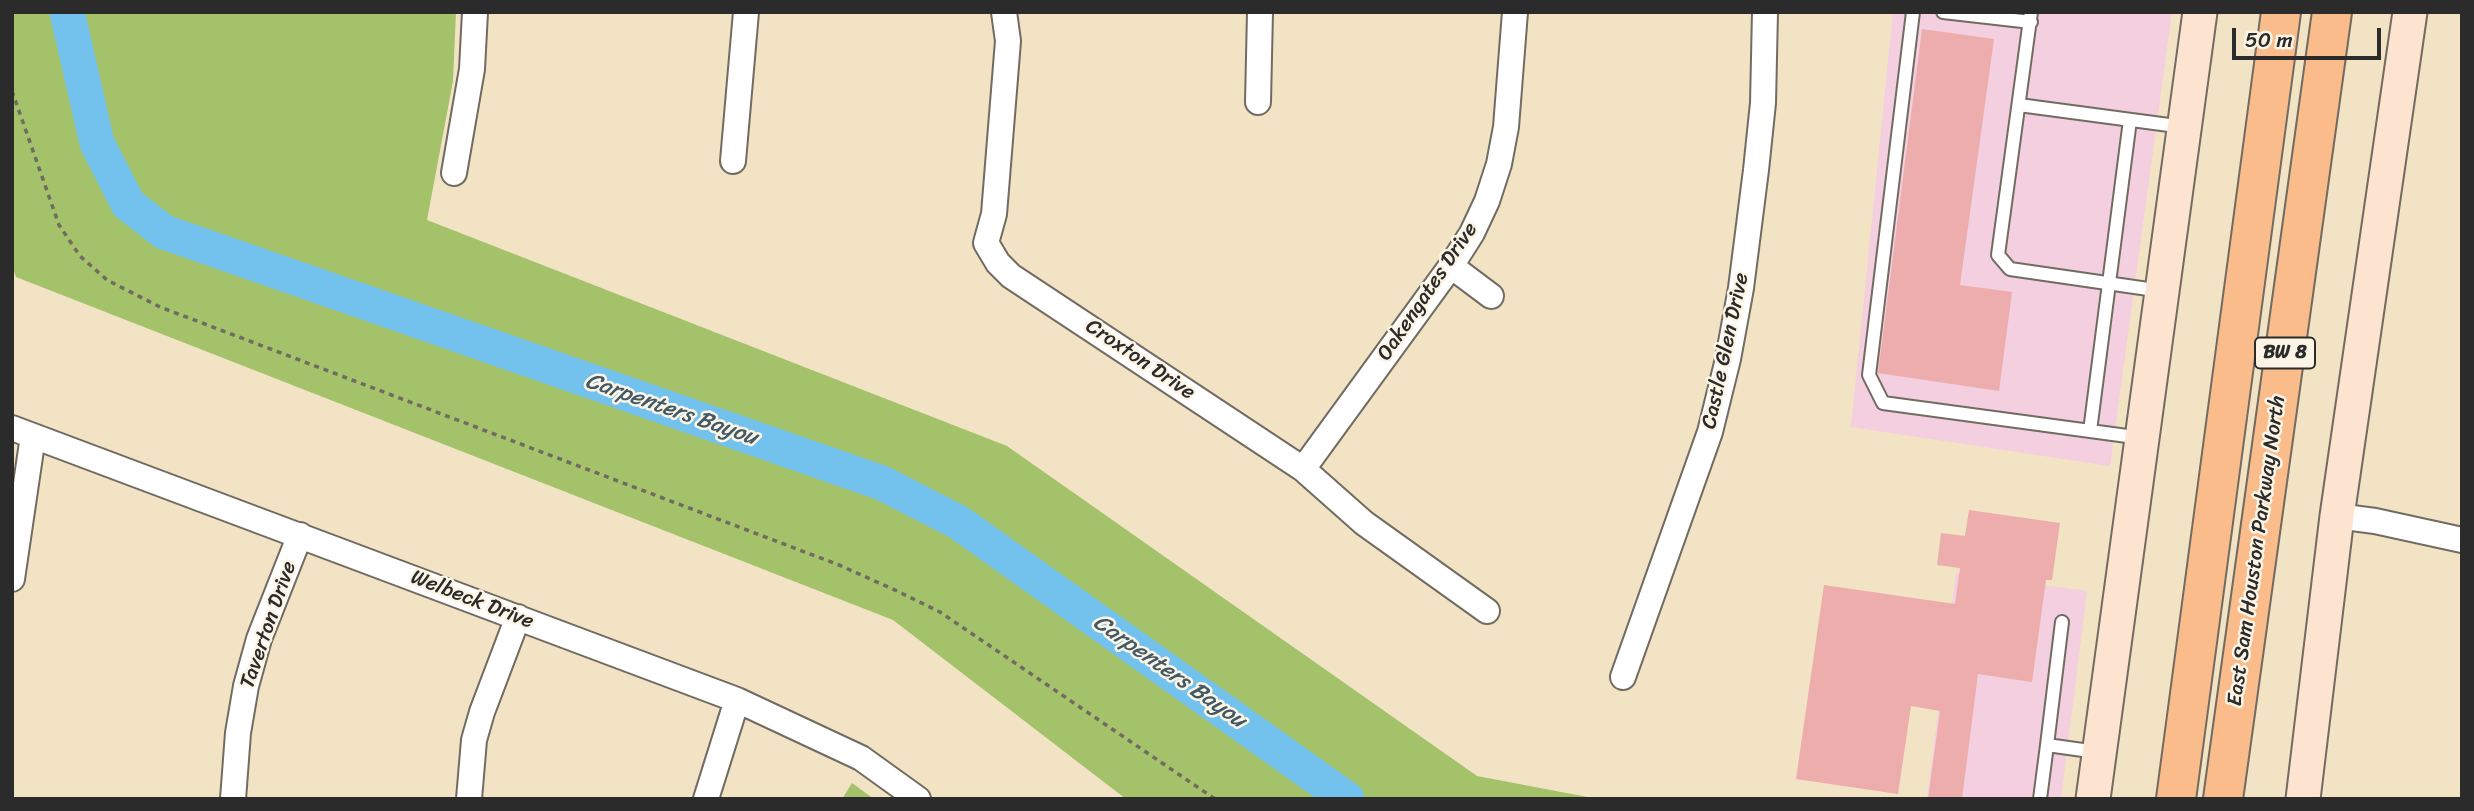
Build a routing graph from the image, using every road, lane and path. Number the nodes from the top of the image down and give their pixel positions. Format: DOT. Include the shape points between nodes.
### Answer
graph roads {
  1 [pos="475,12"];
  2 [pos="746,12"];
  3 [pos="1004,12"];
  4 [pos="1260,12"];
  5 [pos="1515,12"];
  6 [pos="1765,12"];
  7 [pos="1913,12"];
  8 [pos="1943,12"];
  9 [pos="2200,12"];
  10 [pos="2281,12"];
  11 [pos="2332,12"];
  12 [pos="2410,12"];
  13 [pos="2031,17"];
  14 [pos="12,91"];
  15 [pos="1258,102"];
  16 [pos="2020,105"];
  17 [pos="2130,120"];
  18 [pos="2185,127"];
  19 [pos="733,160"];
  20 [pos="454,173"];
  21 [pos="1451,266"];
  22 [pos="2110,284"];
  23 [pos="2162,291"];
  24 [pos="1491,296"];
  25 [pos="2090,431"];
  26 [pos="23,432"];
  27 [pos="2143,438"];
  28 [pos="1303,469"];
  29 [pos="2337,516"];
  30 [pos="300,535"];
  31 [pos="2462,540"];
  32 [pos="12,579"];
  33 [pos="1487,611"];
  34 [pos="518,617"];
  35 [pos="2062,622"];
  36 [pos="2193,668"];
  37 [pos="1623,677"];
  38 [pos="2237,693"];
  39 [pos="737,700"];
  40 [pos="2047,745"];
  41 [pos="2100,752"];
  42 [pos="233,799"];
  43 [pos="469,799"];
  44 [pos="706,799"];
  45 [pos="918,799"];
  46 [pos="1215,799"];
  47 [pos="2040,799"];
  48 [pos="2093,799"];
  49 [pos="2165,799"];
  50 [pos="2176,799"];
  51 [pos="2223,799"];
  52 [pos="2241,799"];
  53 [pos="2302,799"];
  1 -- 20 [label="street" via="472,69"];
  2 -- 19 [label="street"];
  3 -- 28 [label="street, Croxton Drive" via="1007,54 994,214 986,243 998,263"];
  4 -- 15 [label="street"];
  5 -- 21 [label="street, Oakengates Drive" via="1500,164 1482,211"];
  6 -- 37 [label="street, Castle Glen Drive" via="1756,170 1728,359 1710,432"];
  7 -- 25 [label="lane" via="1869,375 1883,402"];
  8 -- 13 [label="lane"];
  9 -- 18 [label="main road"];
  10 -- 36 [label="highway, BW 8"];
  11 -- 38 [label="highway, East Sam Houston Parkway North / BW 8"];
  12 -- 29 [label="main road"];
  13 -- 16 [label="lane"];
  14 -- 46 [label="path" via="59,225 80,256 107,281 160,307 897,590 940,612"];
  16 -- 17 [label="lane"];
  16 -- 22 [label="lane" via="1998,255 2010,269"];
  17 -- 18 [label="lane"];
  17 -- 22 [label="lane"];
  18 -- 23 [label="main road"];
  21 -- 24 [label="street"];
  21 -- 28 [label="street, Oakengates Drive"];
  22 -- 23 [label="lane"];
  22 -- 25 [label="lane"];
  23 -- 27 [label="main road"];
  25 -- 27 [label="lane"];
  26 -- 30 [label="street, Welbeck Drive"];
  26 -- 32 [label="street"];
  27 -- 41 [label="main road"];
  28 -- 33 [label="street, Croxton Drive" via="1364,523"];
  29 -- 31 [label="street"];
  29 -- 53 [label="main road"];
  30 -- 34 [label="street, Welbeck Drive"];
  30 -- 42 [label="street, Taverton Drive" via="259,639 246,686"];
  34 -- 39 [label="street, Welbeck Drive"];
  34 -- 43 [label="street" via="474,740"];
  35 -- 40 [label="lane"];
  36 -- 49 [label="highway"];
  36 -- 50 [label="highway, BW 8"];
  38 -- 51 [label="highway, East Sam Houston Parkway North / BW 8"];
  38 -- 52 [label="highway" via="2247,737"];
  39 -- 44 [label="street"];
  39 -- 45 [label="street, Welbeck Drive" via="861,758"];
  40 -- 41 [label="lane"];
  40 -- 47 [label="lane"];
  41 -- 48 [label="main road"];
}
